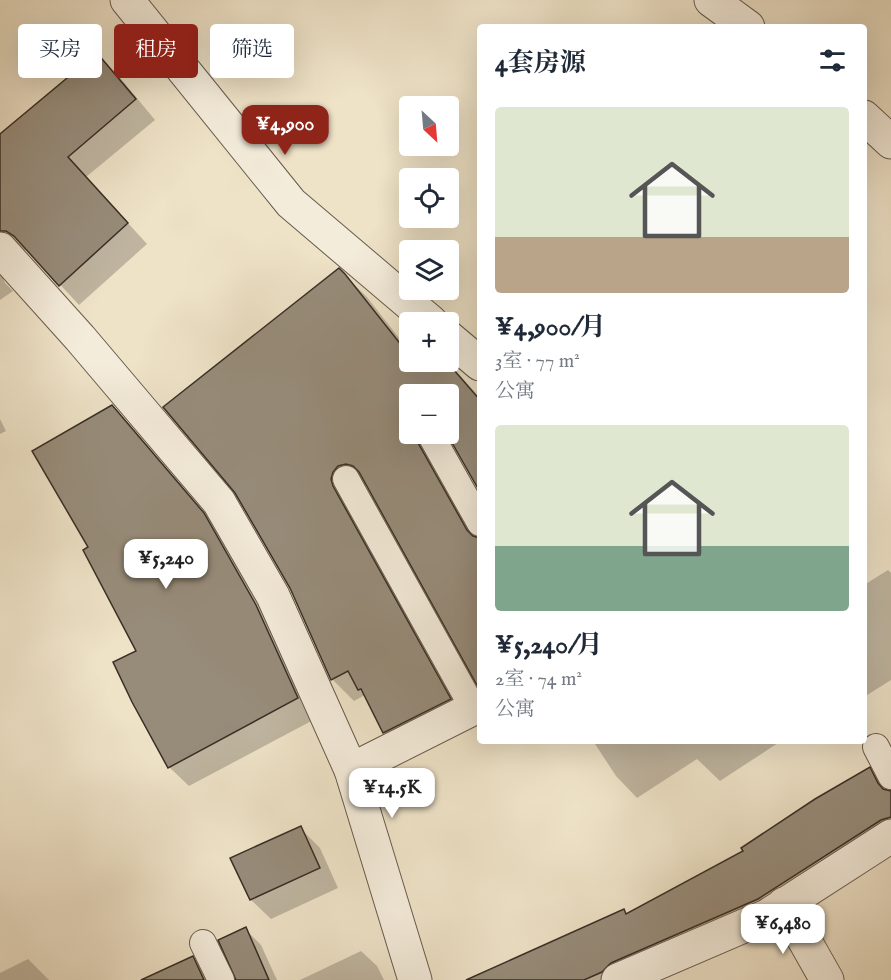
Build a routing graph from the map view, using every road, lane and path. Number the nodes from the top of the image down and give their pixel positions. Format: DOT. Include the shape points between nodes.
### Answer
graph roads {
  1 [pos="127,0"];
  2 [pos="711,0"];
  3 [pos="744,24"];
  4 [pos="867,120"];
  5 [pos="891,142"];
  6 [pos="0,249"];
  7 [pos="420,312"];
  8 [pos="459,346"];
  9 [pos="477,361"];
  10 [pos="436,444"];
  11 [pos="346,479"];
  12 [pos="477,518"];
  13 [pos="477,706"];
  14 [pos="876,747"];
  15 [pos="351,770"];
  16 [pos="891,776"];
  17 [pos="891,836"];
  18 [pos="784,904"];
  19 [pos="203,943"];
  20 [pos="221,980"];
  21 [pos="415,980"];
  22 [pos="618,980"];
  23 [pos="827,980"];
  1 -- 7 [label="street" via="291,203"];
  2 -- 3 [label="street"];
  4 -- 5 [label="street"];
  6 -- 15 [label="street" via="219,502 273,596"];
  8 -- 9 [label="street"];
  10 -- 12 [label="lane"];
  11 -- 13 [label="lane"];
  13 -- 15 [label="street"];
  14 -- 16 [label="lane"];
  15 -- 21 [label="street"];
  17 -- 18 [label="street"];
  18 -- 22 [label="street" via="767,916"];
  18 -- 23 [label="street"];
  19 -- 20 [label="lane"];
}
